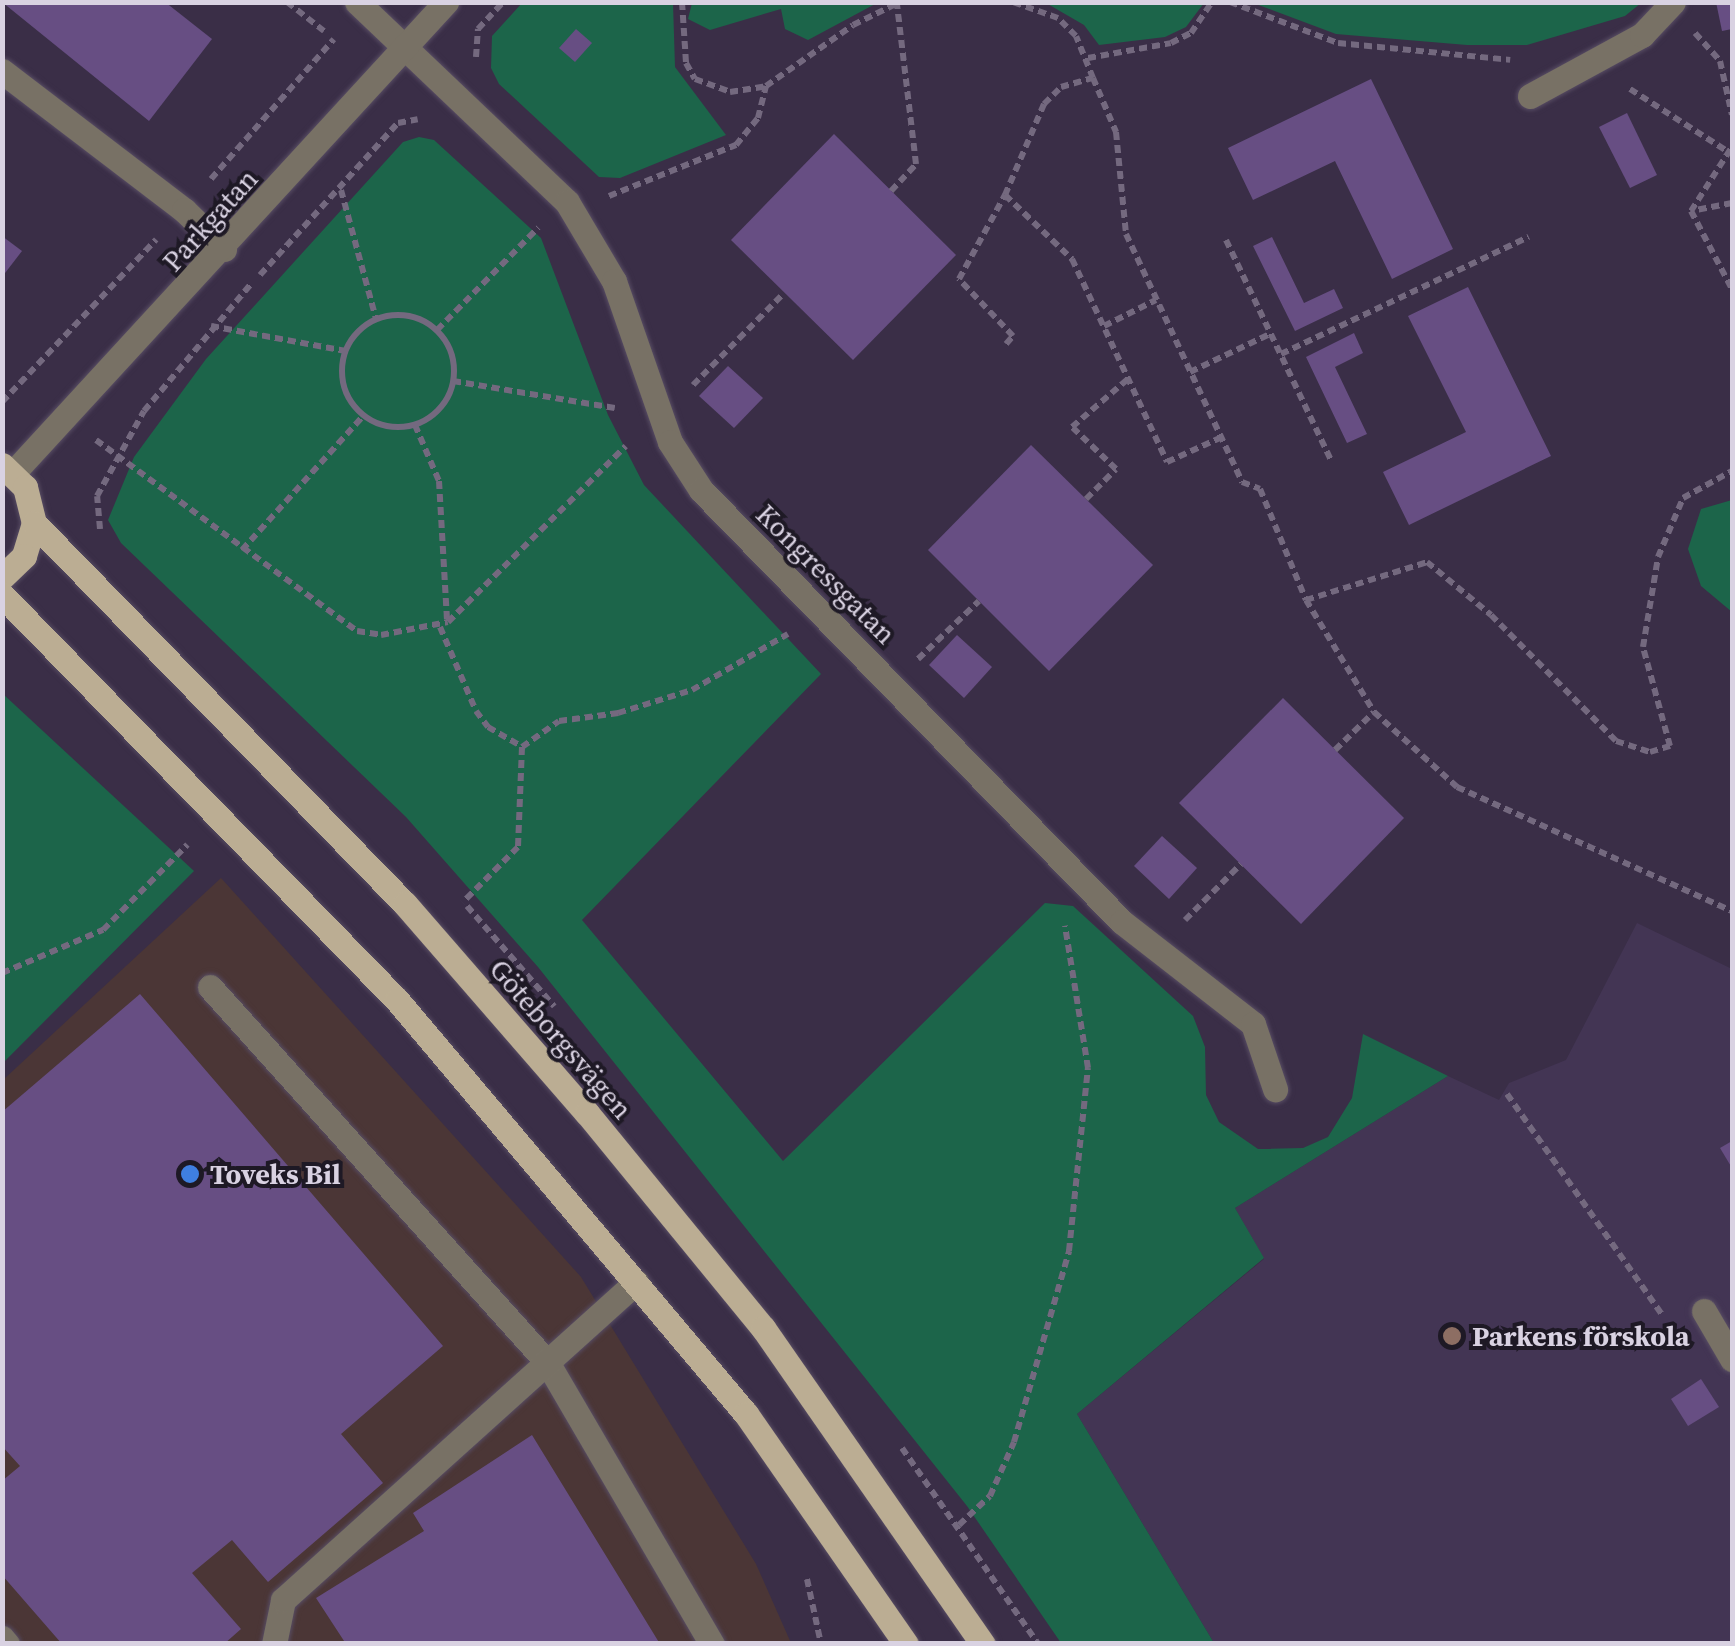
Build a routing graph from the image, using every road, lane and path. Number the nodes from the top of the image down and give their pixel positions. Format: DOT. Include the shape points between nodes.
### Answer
graph roads {
  1 [pos="286,2"];
  2 [pos="357,2"];
  3 [pos="446,2"];
  4 [pos="503,2"];
  5 [pos="682,2"];
  6 [pos="1013,2"];
  7 [pos="1212,2"];
  8 [pos="1230,2"];
  9 [pos="898,3"];
  10 [pos="1672,4"];
  11 [pos="335,40"];
  12 [pos="406,48"];
  13 [pos="1088,58"];
  14 [pos="476,63"];
  15 [pos="1590,64"];
  16 [pos="2,71"];
  17 [pos="1093,78"];
  18 [pos="766,86"];
  19 [pos="1530,96"];
  20 [pos="1732,115"];
  21 [pos="418,119"];
  22 [pos="1731,150"];
  23 [pos="341,189"];
  24 [pos="891,191"];
  25 [pos="1005,194"];
  26 [pos="608,197"];
  27 [pos="1732,203"];
  28 [pos="1691,212"];
  29 [pos="541,225"];
  30 [pos="1529,237"];
  31 [pos="1226,240"];
  32 [pos="224,249"];
  33 [pos="1732,289"];
  34 [pos="784,293"];
  35 [pos="1156,300"];
  36 [pos="376,319"];
  37 [pos="212,326"];
  38 [pos="1104,326"];
  39 [pos="438,330"];
  40 [pos="1271,334"];
  41 [pos="1006,344"];
  42 [pos="346,351"];
  43 [pos="1280,354"];
  44 [pos="1190,372"];
  45 [pos="28,379"];
  46 [pos="1128,379"];
  47 [pos="453,381"];
  48 [pos="685,393"];
  49 [pos="2,402"];
  50 [pos="620,409"];
  51 [pos="363,416"];
  52 [pos="415,425"];
  53 [pos="1220,438"];
  54 [pos="632,440"];
  55 [pos="1331,460"];
  56 [pos="8,469"];
  57 [pos="1732,471"];
  58 [pos="1086,499"];
  59 [pos="34,524"];
  60 [pos="242,550"];
  61 [pos="2,577"];
  62 [pos="2,595"];
  63 [pos="1306,600"];
  64 [pos="979,601"];
  65 [pos="448,622"];
  66 [pos="440,627"];
  67 [pos="792,631"];
  68 [pos="916,661"];
  69 [pos="1374,712"];
  70 [pos="522,747"];
  71 [pos="1335,750"];
  72 [pos="190,842"];
  73 [pos="1240,864"];
  74 [pos="464,902"];
  75 [pos="1732,912"];
  76 [pos="1062,915"];
  77 [pos="1180,925"];
  78 [pos="2,973"];
  79 [pos="210,987"];
  80 [pos="1275,1089"];
  81 [pos="1507,1094"];
  82 [pos="636,1282"];
  83 [pos="1704,1311"];
  84 [pos="1674,1332"];
  85 [pos="1732,1360"];
  86 [pos="547,1362"];
  87 [pos="274,1644"];
  88 [pos="712,1644"];
  89 [pos="906,1644"];
  90 [pos="983,1644"];
  91 [pos="1038,1644"];
  1 -- 11 [label="path"];
  2 -- 12 [label="street, Kongressgatan"];
  3 -- 12 [label="street, Parkgatan"];
  4 -- 14 [label="path" via="478,30"];
  5 -- 18 [label="path" via="681,43 695,80 730,92"];
  6 -- 13 [label="path" via="1058,18"];
  7 -- 13 [label="path" via="1191,34"];
  8 -- 19 [label="path" via="1338,43 1510,60"];
  9 -- 18 [label="path" via="853,25"];
  9 -- 24 [label="path" via="916,164"];
  10 -- 15 [label="street" via="1652,28"];
  10 -- 20 [label="path" via="1720,61"];
  12 -- 32 [label="street, Parkgatan"];
  12 -- 80 [label="street, Kongressgatan" via="568,202 594,239 670,442 701,490 1122,922 1253,1024"];
  13 -- 17 [label="path"];
  15 -- 19 [label="street"];
  15 -- 22 [label="path"];
  16 -- 32 [label="street" via="184,210"];
  17 -- 25 [label="path" via="1061,87 1044,104"];
  17 -- 35 [label="path" via="1116,132 1126,234"];
  18 -- 26 [label="path" via="758,118 736,145"];
  21 -- 23 [label="path" via="398,123"];
  22 -- 28 [label="path"];
  23 -- 36 [label="path"];
  23 -- 37 [label="path"];
  25 -- 38 [label="path" via="1072,258"];
  25 -- 41 [label="path" via="959,279 1014,336"];
  27 -- 28 [label="path"];
  28 -- 33 [label="path"];
  29 -- 39 [label="path"];
  30 -- 43 [label="path"];
  31 -- 40 [label="path"];
  32 -- 56 [label="street, Parkgatan"];
  34 -- 48 [label="path"];
  35 -- 38 [label="path"];
  35 -- 44 [label="path"];
  36 -- 39 [label="path" via="414,317"];
  36 -- 42 [label="path"];
  37 -- 42 [label="path"];
  37 -- 60 [label="path" via="144,411 119,459"];
  38 -- 46 [label="path"];
  39 -- 47 [label="path" via="451,353"];
  40 -- 43 [label="path"];
  40 -- 44 [label="path"];
  42 -- 51 [label="path" via="343,383"];
  43 -- 55 [label="path"];
  44 -- 53 [label="path"];
  45 -- 49 [label="path"];
  46 -- 53 [label="path" via="1167,462"];
  46 -- 58 [label="path" via="1072,427 1116,469"];
  47 -- 50 [label="path"];
  47 -- 52 [label="path" via="444,404"];
  51 -- 52 [label="path" via="380,425"];
  51 -- 60 [label="path"];
  52 -- 65 [label="path" via="439,481"];
  53 -- 63 [label="path" via="1242,482 1260,489"];
  54 -- 65 [label="path"];
  56 -- 59 [label="main road, Göteborgsvägen" via="29,496"];
  57 -- 63 [label="path" via="1683,498 1658,556 1643,647 1670,746 1650,752 1616,742 1491,615 1426,562"];
  59 -- 61 [label="main road" via="24,556"];
  59 -- 90 [label="main road, Göteborgsvägen" via="405,904 587,1113 763,1328"];
  60 -- 66 [label="path" via="357,631 381,635"];
  62 -- 82 [label="main road" via="396,1000"];
  63 -- 69 [label="path"];
  64 -- 68 [label="path"];
  65 -- 66 [label="path"];
  66 -- 70 [label="path" via="488,727"];
  67 -- 70 [label="path" via="692,690 618,713 559,721"];
  69 -- 71 [label="path"];
  69 -- 75 [label="path" via="1457,787"];
  70 -- 74 [label="path" via="518,847"];
  72 -- 78 [label="path" via="102,930"];
  73 -- 77 [label="path"];
  76 -- 91 [label="path" via="1088,1068 1069,1251 1014,1442 990,1496 960,1525"];
  79 -- 86 [label="street"];
  81 -- 84 [label="path"];
  82 -- 86 [label="street"];
  82 -- 89 [label="main road" via="746,1414"];
  83 -- 85 [label="street"];
  86 -- 87 [label="street" via="283,1600"];
  86 -- 88 [label="street"];
}
